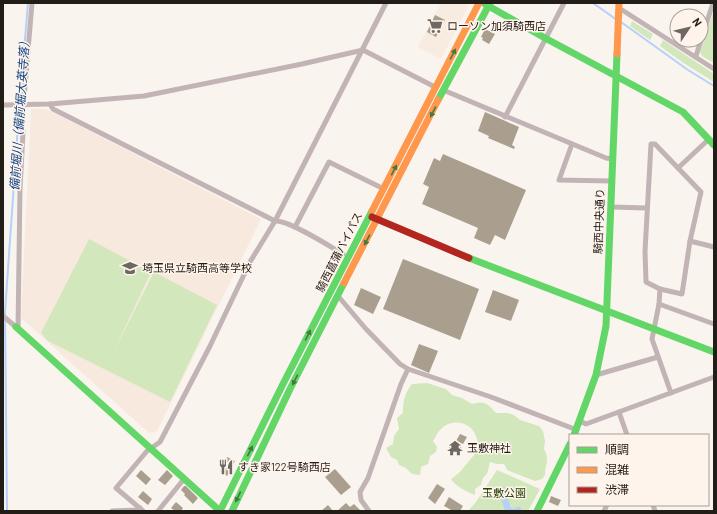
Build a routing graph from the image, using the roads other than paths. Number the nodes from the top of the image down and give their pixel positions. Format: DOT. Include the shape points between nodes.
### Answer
graph roads {
  1 [pos="32,3"];
  2 [pos="386,3"];
  3 [pos="479,3"];
  4 [pos="564,3"];
  5 [pos="713,3"];
  6 [pos="487,4"];
  7 [pos="619,9"];
  8 [pos="709,15"];
  9 [pos="545,38"];
  10 [pos="698,48"];
  11 [pos="363,50"];
  12 [pos="696,56"];
  13 [pos="714,68"];
  14 [pos="616,75"];
  15 [pos="436,87"];
  16 [pos="443,90"];
  17 [pos="23,104"];
  18 [pos="50,104"];
  19 [pos="3,105"];
  20 [pos="505,117"];
  21 [pos="711,142"];
  22 [pos="572,144"];
  23 [pos="613,159"];
  24 [pos="678,168"];
  25 [pos="612,181"];
  26 [pos="384,189"];
  27 [pos="611,207"];
  28 [pos="647,208"];
  29 [pos="370,216"];
  30 [pos="378,220"];
  31 [pos="275,221"];
  32 [pos="296,227"];
  33 [pos="690,241"];
  34 [pos="714,247"];
  35 [pos="343,254"];
  36 [pos="660,289"];
  37 [pos="338,296"];
  38 [pos="659,304"];
  39 [pos="607,312"];
  40 [pos="3,316"];
  41 [pos="714,324"];
  42 [pos="17,328"];
  43 [pos="654,329"];
  44 [pos="714,352"];
  45 [pos="658,357"];
  46 [pos="408,369"];
  47 [pos="596,375"];
  48 [pos="714,377"];
  49 [pos="671,393"];
  50 [pos="619,412"];
  51 [pos="580,421"];
  52 [pos="576,432"];
  53 [pos="627,434"];
  54 [pos="569,446"];
  55 [pos="152,448"];
  56 [pos="184,479"];
  57 [pos="142,510"];
  58 [pos="112,511"];
  59 [pos="158,511"];
  60 [pos="220,511"];
  61 [pos="232,511"];
  62 [pos="369,511"];
  63 [pos="537,511"];
  1 -- 17 [label="street"];
  2 -- 11 [label="street"];
  15 -- 3 [label="main road, 騎西菖蒲バイパス, one-way"];
  4 -- 9 [label="street"];
  5 -- 8 [label="street"];
  6 -- 9 [label="main road"];
  6 -- 16 [label="main road, 騎西菖蒲バイパス"];
  7 -- 12 [label="street"];
  7 -- 14 [label="main road, 騎西中央通り"];
  9 -- 14 [label="main road"];
  9 -- 20 [label="street"];
  10 -- 12 [label="street"];
  11 -- 15 [label="street"];
  11 -- 18 [label="street" via="144,96"];
  11 -- 31 [label="street"];
  12 -- 13 [label="street"];
  14 -- 21 [label="main road" via="683,112"];
  14 -- 23 [label="main road, 騎西中央通り"];
  26 -- 15 [label="main road, 騎西菖蒲バイパス, one-way"];
  16 -- 20 [label="street"];
  16 -- 30 [label="main road, 騎西菖蒲バイパス, one-way"];
  17 -- 18 [label="street"];
  17 -- 19 [label="street"];
  17 -- 42 [label="street"];
  18 -- 31 [label="street" via="52,109"];
  20 -- 22 [label="street"];
  21 -- 24 [label="street"];
  22 -- 23 [label="street"];
  22 -- 25 [label="street" via="558,180"];
  23 -- 25 [label="main road, 騎西中央通り"];
  24 -- 28 [label="street" via="655,144 651,144"];
  24 -- 33 [label="street" via="701,192"];
  25 -- 27 [label="main road, 騎西中央通り"];
  26 -- 29 [label="main road, 騎西菖蒲バイパス"];
  26 -- 32 [label="street" via="329,162"];
  27 -- 28 [label="street"];
  27 -- 39 [label="main road, 騎西中央通り"];
  28 -- 36 [label="street" via="646,282"];
  29 -- 30 [label="main road"];
  60 -- 29 [label="main road, 騎西菖蒲バイパス, one-way"];
  30 -- 37 [label="main road, 騎西菖蒲バイパス, one-way"];
  30 -- 39 [label="main road" via="482,264"];
  31 -- 32 [label="street" via="279,220"];
  31 -- 55 [label="street" via="250,262 160,442"];
  32 -- 35 [label="street"];
  33 -- 34 [label="street"];
  33 -- 36 [label="street" via="682,294"];
  36 -- 38 [label="street"];
  37 -- 46 [label="street" via="366,329"];
  37 -- 61 [label="main road, 騎西菖蒲バイパス, one-way"];
  38 -- 41 [label="street"];
  38 -- 43 [label="street"];
  39 -- 43 [label="main road"];
  39 -- 47 [label="main road, 騎西中央通り"];
  40 -- 42 [label="street"];
  42 -- 55 [label="main road"];
  43 -- 44 [label="main road"];
  43 -- 45 [label="street" via="652,339"];
  45 -- 47 [label="street"];
  45 -- 49 [label="street"];
  46 -- 52 [label="street" via="490,397"];
  46 -- 62 [label="street" via="368,478 360,492 361,500"];
  47 -- 51 [label="main road, 騎西中央通り"];
  48 -- 49 [label="street"];
  49 -- 50 [label="street"];
  50 -- 51 [label="street" via="586,424"];
  50 -- 53 [label="street"];
  51 -- 52 [label="main road, 騎西中央通り"];
  54 -- 63 [label="main road"];
  55 -- 56 [label="main road"];
  55 -- 57 [label="street" via="116,488"];
  56 -- 59 [label="street"];
  56 -- 60 [label="main road"];
  57 -- 58 [label="street"];
}
